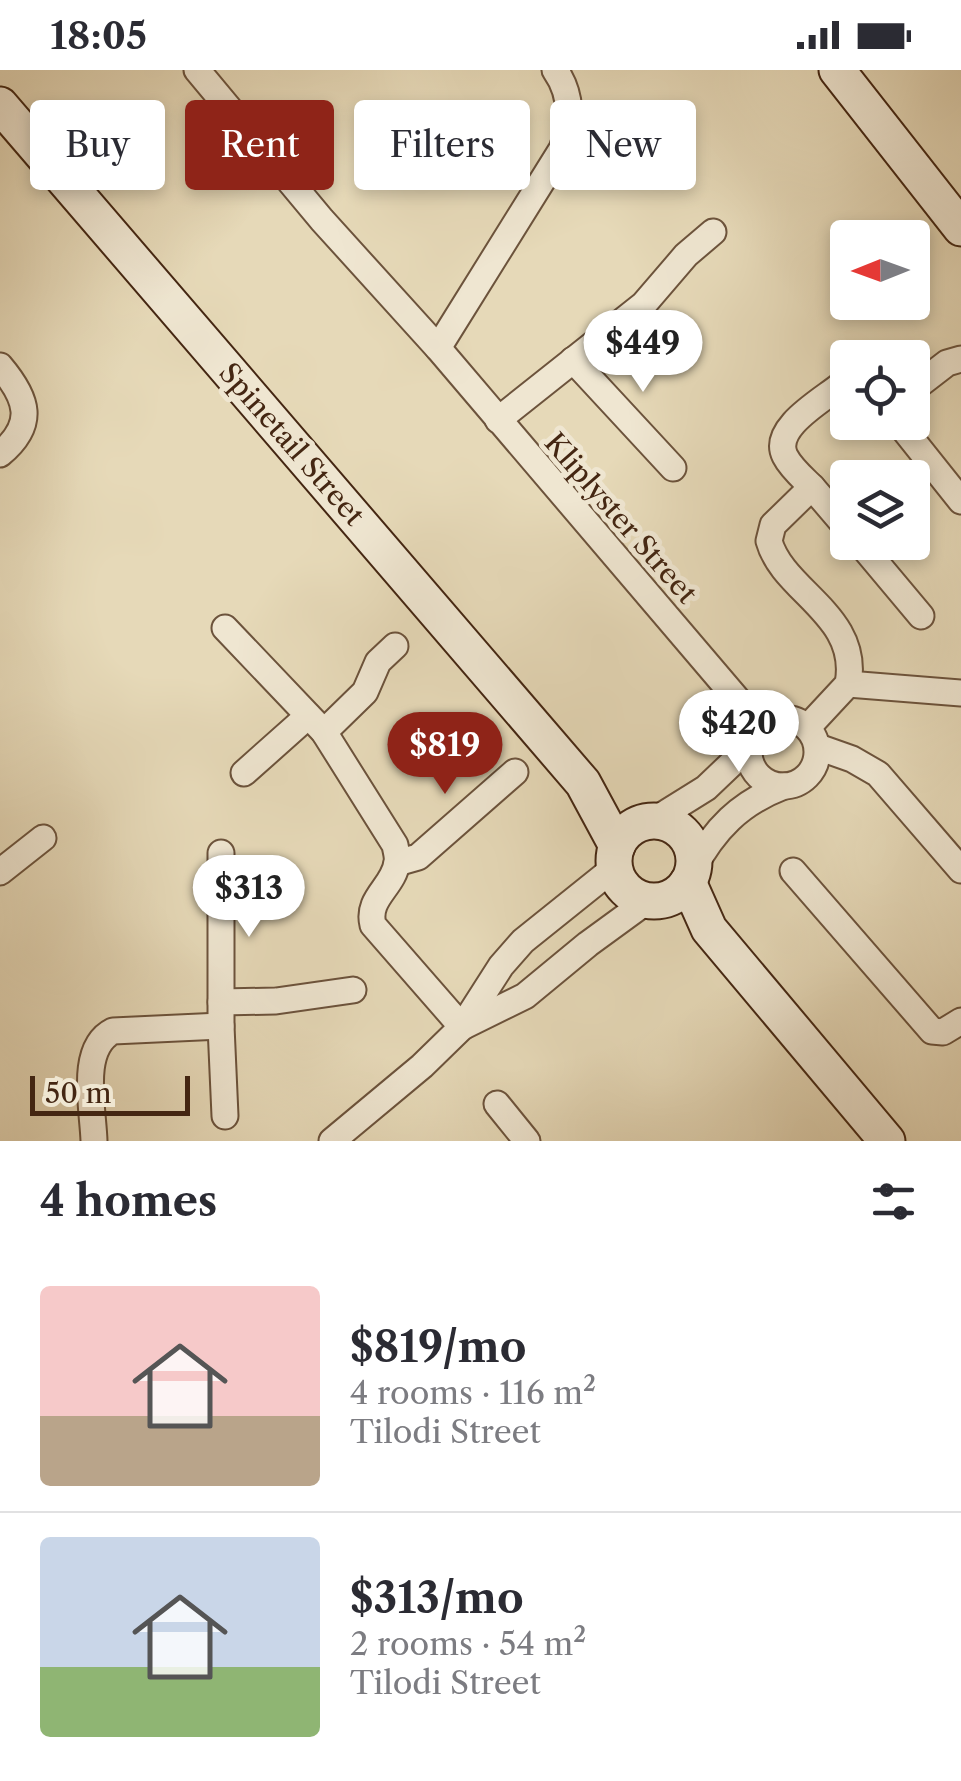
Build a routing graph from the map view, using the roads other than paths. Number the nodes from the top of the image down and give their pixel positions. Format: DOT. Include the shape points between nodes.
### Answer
graph roads {
  1 [pos="198,70"];
  2 [pos="554,70"];
  3 [pos="846,80"];
  4 [pos="0,105"];
  5 [pos="961,203"];
  6 [pos="961,228"];
  7 [pos="713,232"];
  8 [pos="438,348"];
  9 [pos="961,359"];
  10 [pos="573,360"];
  11 [pos="0,366"];
  12 [pos="930,376"];
  13 [pos="830,394"];
  14 [pos="498,420"];
  15 [pos="912,440"];
  16 [pos="0,454"];
  17 [pos="673,468"];
  18 [pos="812,487"];
  19 [pos="961,501"];
  20 [pos="830,508"];
  21 [pos="874,560"];
  22 [pos="921,616"];
  23 [pos="225,628"];
  24 [pos="396,646"];
  25 [pos="848,684"];
  26 [pos="961,692"];
  27 [pos="316,724"];
  28 [pos="755,736"];
  29 [pos="812,737"];
  30 [pos="514,772"];
  31 [pos="244,773"];
  32 [pos="784,786"];
  33 [pos="44,838"];
  34 [pos="631,840"];
  35 [pos="221,853"];
  36 [pos="398,863"];
  37 [pos="961,870"];
  38 [pos="794,871"];
  39 [pos="0,872"];
  40 [pos="673,888"];
  41 [pos="522,942"];
  42 [pos="549,976"];
  43 [pos="352,990"];
  44 [pos="221,1014"];
  45 [pos="961,1021"];
  46 [pos="462,1027"];
  47 [pos="497,1104"];
  48 [pos="225,1116"];
  49 [pos="94,1141"];
  50 [pos="332,1141"];
  51 [pos="528,1141"];
  52 [pos="886,1141"];
  1 -- 8 [label="street, Kliplyster Street"];
  2 -- 8 [label="street" via="570,117 562,149"];
  3 -- 5 [label="street"];
  3 -- 6 [label="street"];
  4 -- 34 [label="street, Spinetail Street"];
  7 -- 10 [label="street" via="644,304"];
  8 -- 14 [label="street, Kliplyster Street"];
  9 -- 12 [label="street"];
  10 -- 14 [label="street"];
  10 -- 17 [label="street"];
  11 -- 16 [label="street" via="26,418 22,434"];
  13 -- 18 [label="street" via="784,436 783,453"];
  14 -- 28 [label="street, Kliplyster Street"];
  15 -- 19 [label="street"];
  18 -- 20 [label="street"];
  18 -- 25 [label="street" via="773,525 769,541 838,628 849,660"];
  21 -- 22 [label="street"];
  23 -- 27 [label="street"];
  24 -- 27 [label="street" via="378,662 365,692"];
  25 -- 26 [label="street"];
  25 -- 29 [label="street"];
  27 -- 31 [label="street"];
  27 -- 36 [label="street" via="395,845"];
  28 -- 29 [label="street" via="784,717 797,720"];
  28 -- 32 [label="street" via="750,759 762,779"];
  28 -- 34 [label="street" via="706,788"];
  29 -- 32 [label="street" via="816,761 810,774"];
  29 -- 37 [label="street" via="878,774"];
  30 -- 36 [label="street" via="418,857"];
  32 -- 40 [label="street" via="726,820"];
  33 -- 39 [label="street"];
  34 -- 40 [label="street" via="625,890"];
  34 -- 40 [label="street" via="676,828 685,836 691,847"];
  34 -- 41 [label="street"];
  35 -- 44 [label="street"];
  36 -- 46 [label="street" via="375,900 373,925"];
  38 -- 45 [label="street" via="932,1032"];
  40 -- 42 [label="street"];
  40 -- 52 [label="street"];
  41 -- 42 [label="street"];
  41 -- 46 [label="street"];
  42 -- 46 [label="street" via="525,996"];
  43 -- 44 [label="street"];
  44 -- 48 [label="street"];
  44 -- 49 [label="street" via="105,1035 93,1056"];
  46 -- 50 [label="street"];
  47 -- 51 [label="street"];
}
